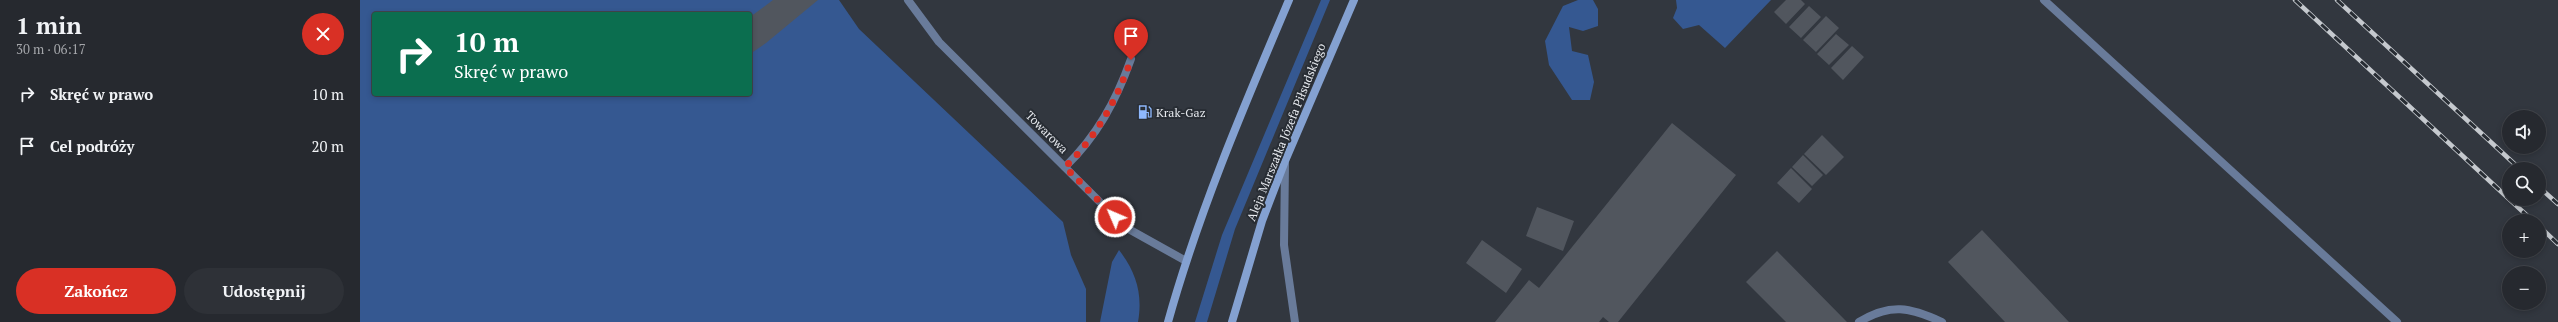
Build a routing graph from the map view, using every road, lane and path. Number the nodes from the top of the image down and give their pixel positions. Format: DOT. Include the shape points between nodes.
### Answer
graph roads {
  1 [pos="908,0"];
  2 [pos="1289,0"];
  3 [pos="1354,0"];
  4 [pos="2044,0"];
  5 [pos="1131,60"];
  6 [pos="1285,161"];
  7 [pos="1065,167"];
  8 [pos="1186,260"];
  9 [pos="1168,322"];
  10 [pos="1232,322"];
  11 [pos="1295,322"];
  12 [pos="1859,322"];
  13 [pos="1942,322"];
  14 [pos="2397,322"];
  1 -- 7 [label="street, Towarowa" via="939,42"];
  2 -- 8 [label="street" via="1233,132"];
  3 -- 6 [label="street, Aleja Marszałka Józefa Piłsudskiego"];
  4 -- 14 [label="street"];
  5 -- 7 [label="street" via="1109,112 1080,152"];
  6 -- 10 [label="street, Aleja Marszałka Józefa Piłsudskiego" via="1262,222"];
  6 -- 11 [label="street" via="1284,245"];
  7 -- 8 [label="street, Towarowa" via="1125,227"];
  8 -- 9 [label="street"];
  12 -- 13 [label="street" via="1874,313 1899,308 1922,312"];
}
